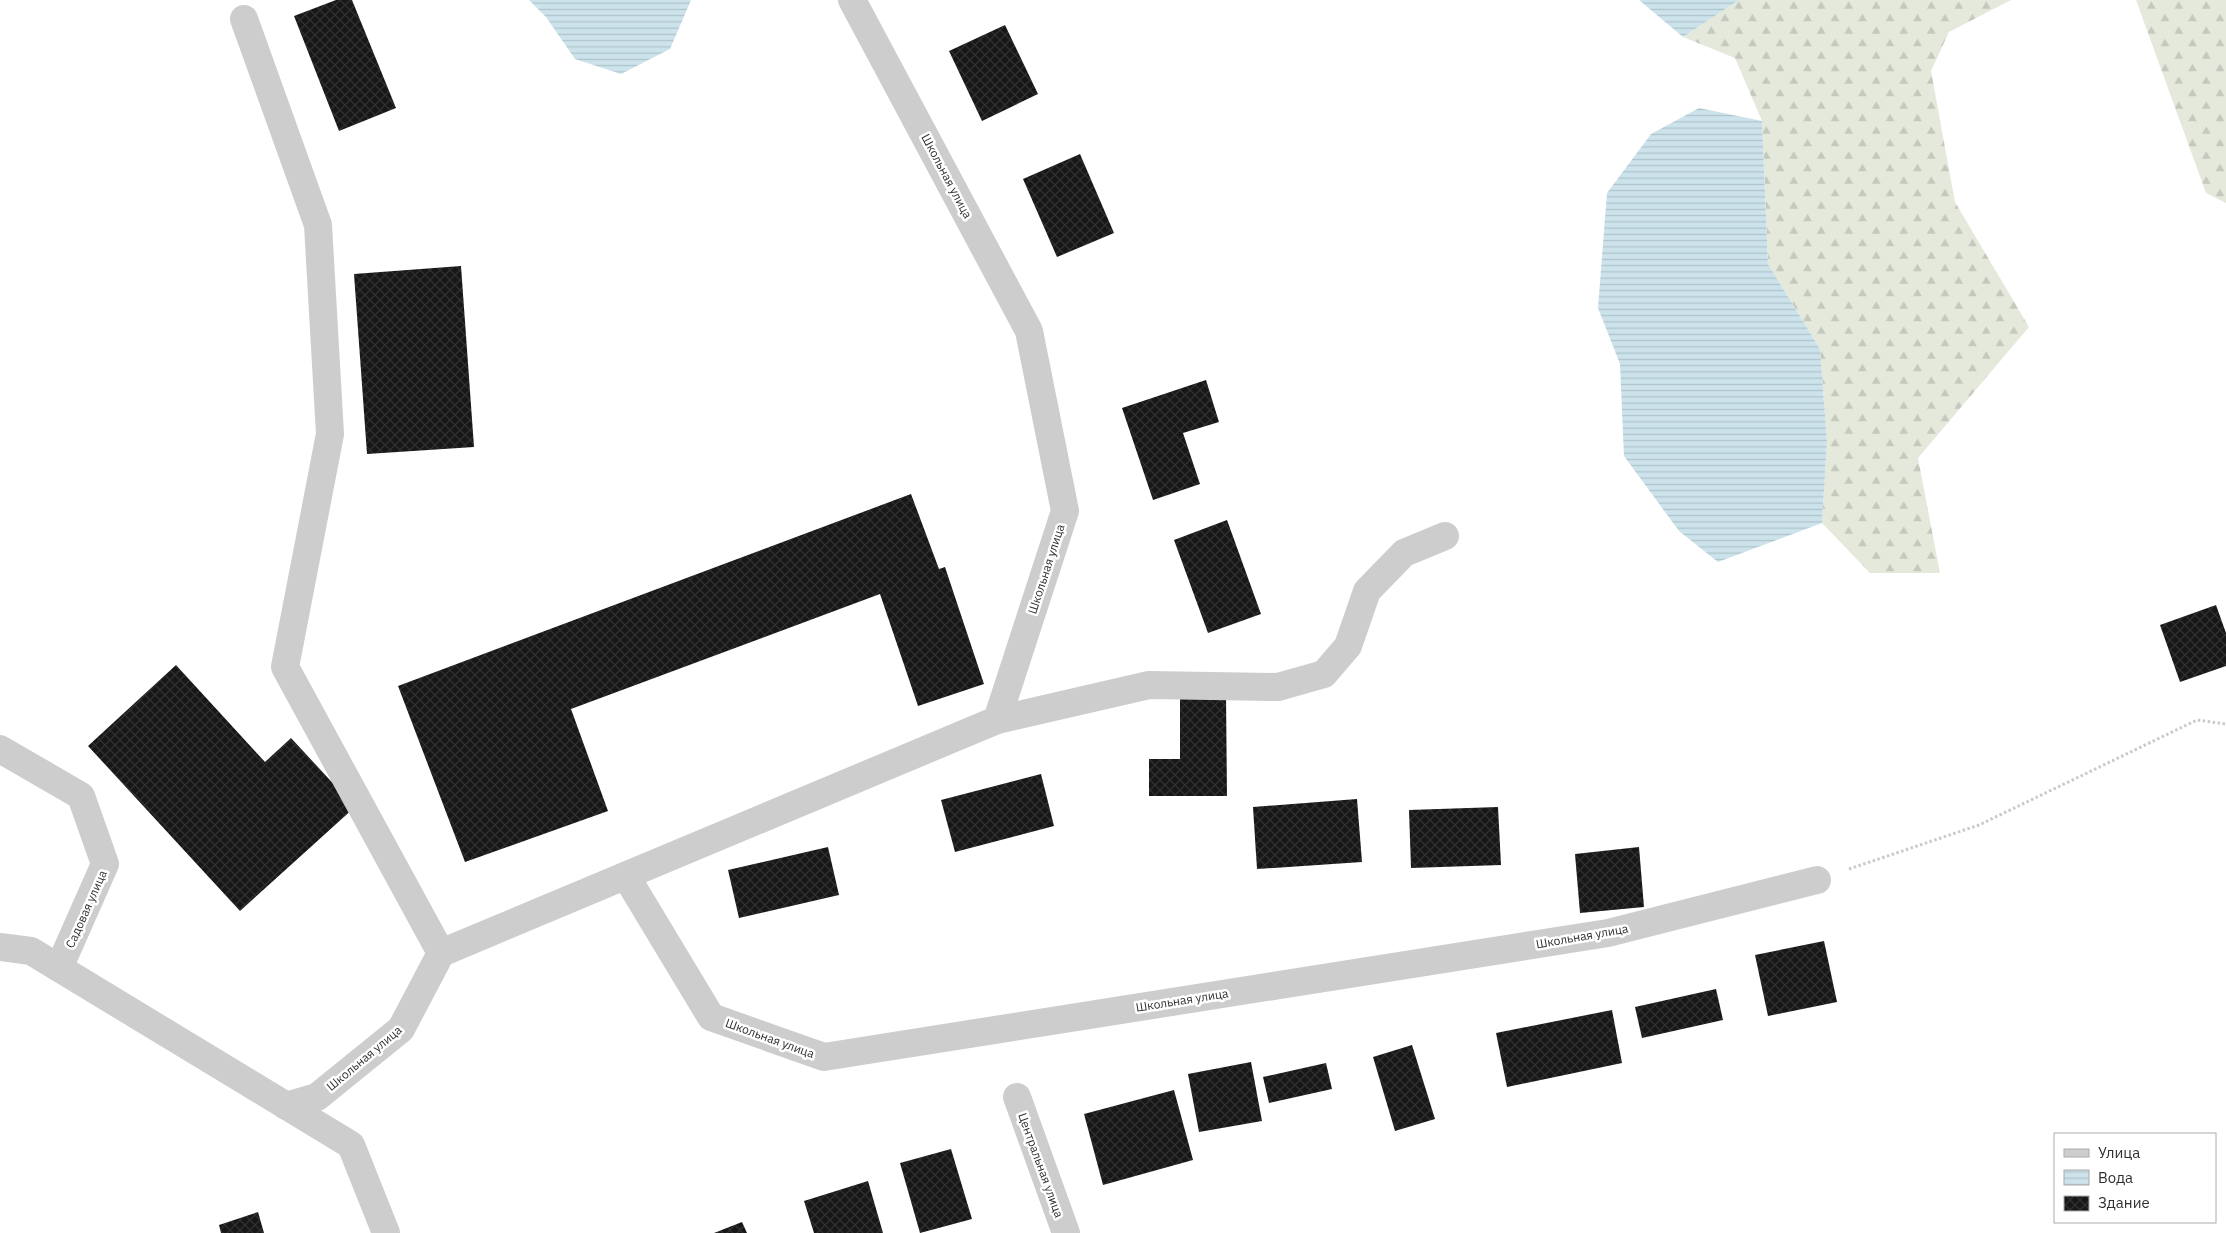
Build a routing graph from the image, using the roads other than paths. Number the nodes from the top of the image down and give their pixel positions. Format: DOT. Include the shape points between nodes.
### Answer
graph roads {
  1 [pos="852,0"];
  2 [pos="244,19"];
  3 [pos="1446,536"];
  4 [pos="997,720"];
  5 [pos="0,749"];
  6 [pos="626,876"];
  7 [pos="1818,880"];
  8 [pos="0,947"];
  9 [pos="441,953"];
  10 [pos="59,968"];
  11 [pos="1016,1097"];
  12 [pos="286,1106"];
  13 [pos="386,1233"];
  14 [pos="1066,1233"];
  1 -- 4 [label="street, Школьная улица" via="1029,331 1035,359 1065,511"];
  2 -- 9 [label="street" via="319,235 330,434 285,667"];
  3 -- 4 [label="street" via="1404,553 1367,591 1348,646 1324,674 1278,687 1149,685"];
  4 -- 6 [label="street"];
  5 -- 10 [label="street, Садовая улица" via="81,796 105,864"];
  6 -- 7 [label="street, Школьная улица" via="711,1017 824,1057 1608,933"];
  6 -- 9 [label="street"];
  8 -- 10 [label="street" via="31,951"];
  9 -- 12 [label="street, Школьная улица" via="401,1029 317,1097"];
  10 -- 12 [label="street"];
  11 -- 14 [label="street, Центральная улица"];
  12 -- 13 [label="street" via="351,1145"];
}
